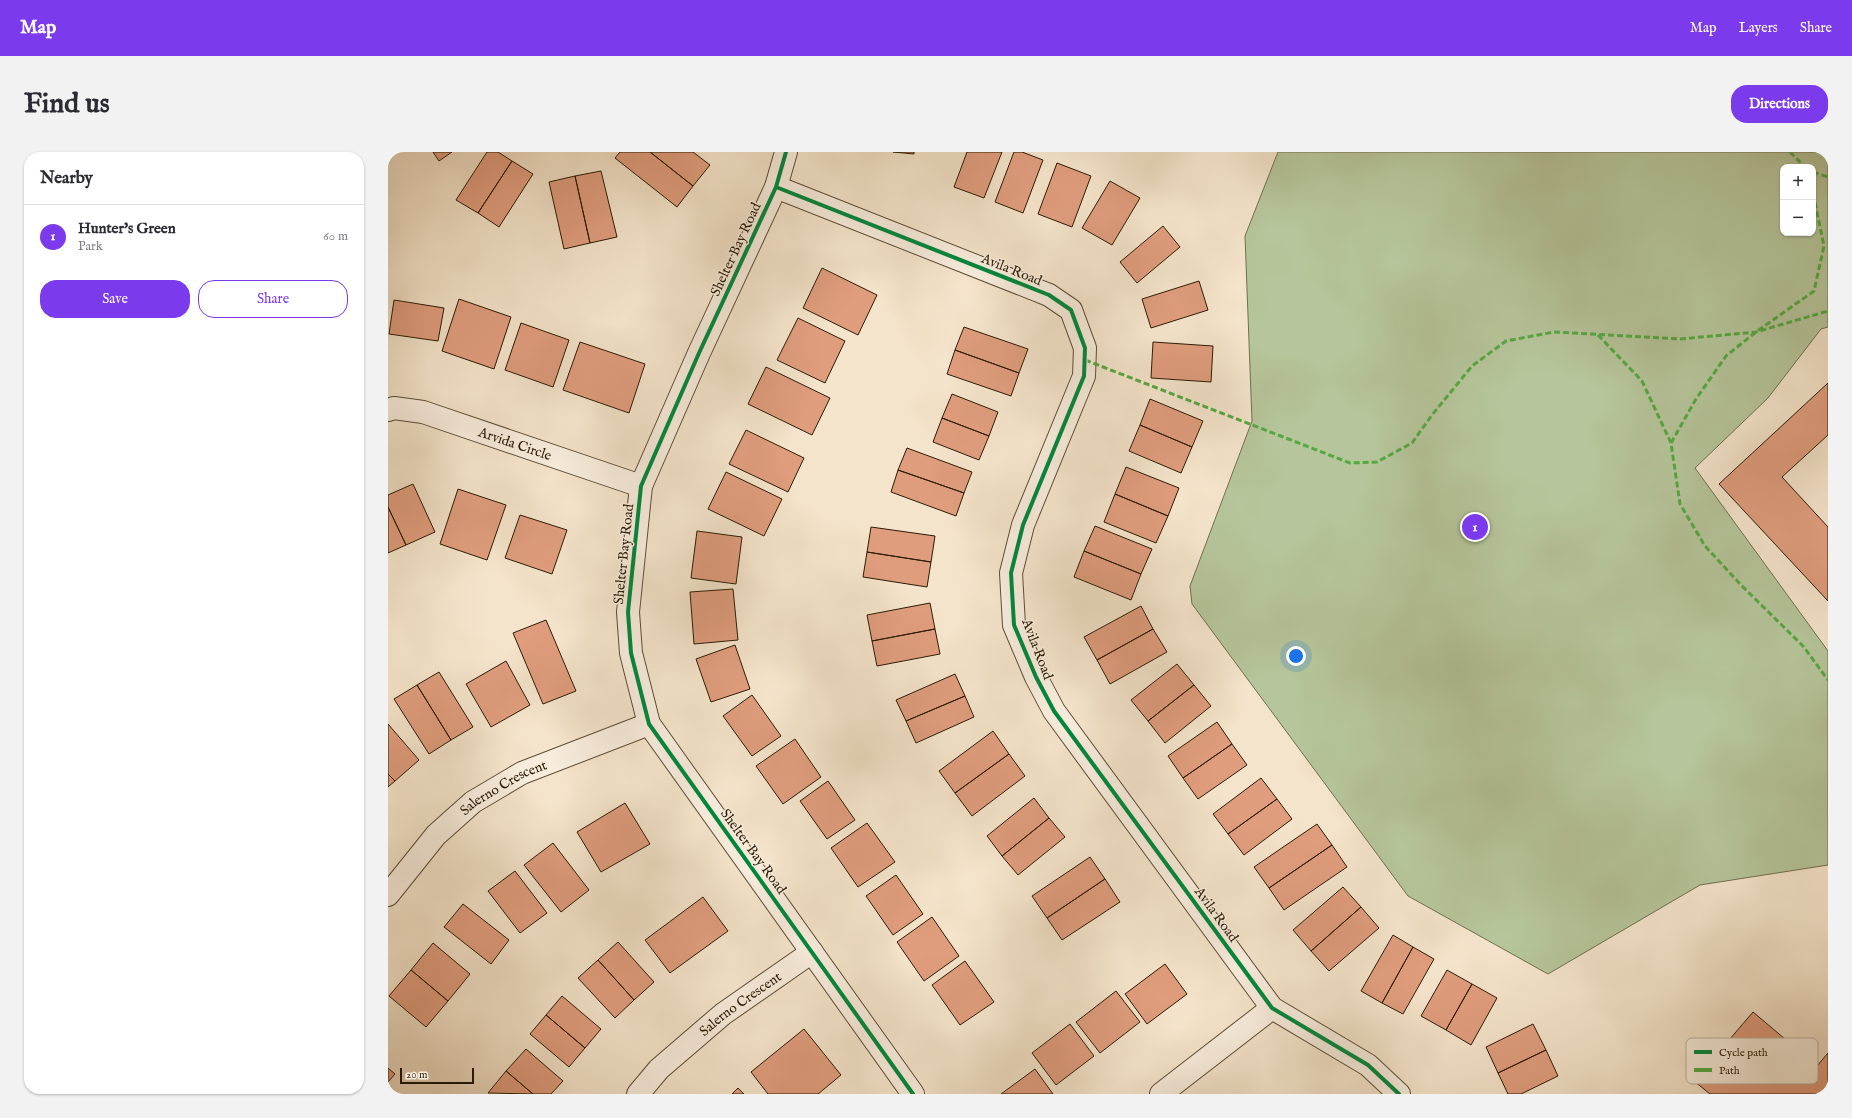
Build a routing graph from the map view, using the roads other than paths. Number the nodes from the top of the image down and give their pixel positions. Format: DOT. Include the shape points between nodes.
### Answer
graph roads {
  1 [pos="786,152"];
  2 [pos="776,187"];
  3 [pos="388,410"];
  4 [pos="641,486"];
  5 [pos="649,724"];
  6 [pos="388,895"];
  7 [pos="812,952"];
  8 [pos="1272,1008"];
  9 [pos="638,1094"];
  10 [pos="913,1094"];
  11 [pos="1161,1094"];
  12 [pos="1399,1094"];
  1 -- 2 [label="street, Shelter Bay Road"];
  2 -- 4 [label="street, Shelter Bay Road"];
  2 -- 8 [label="street, Avila Road" via="1049,295 1071,310 1085,348 1084,376 1023,525 1011,573 1014,625 1054,711"];
  3 -- 4 [label="street, Arvida Circle" via="394,408 423,412"];
  4 -- 5 [label="street, Shelter Bay Road" via="628,612 631,653"];
  5 -- 6 [label="street, Salerno Crescent" via="522,773 473,802 436,835"];
  5 -- 7 [label="street, Shelter Bay Road"];
  7 -- 9 [label="street, Salerno Crescent" via="722,1014 659,1069"];
  7 -- 10 [label="street, Shelter Bay Road"];
  8 -- 11 [label="street"];
  8 -- 12 [label="street, Avila Road" via="1368,1064"];
}
